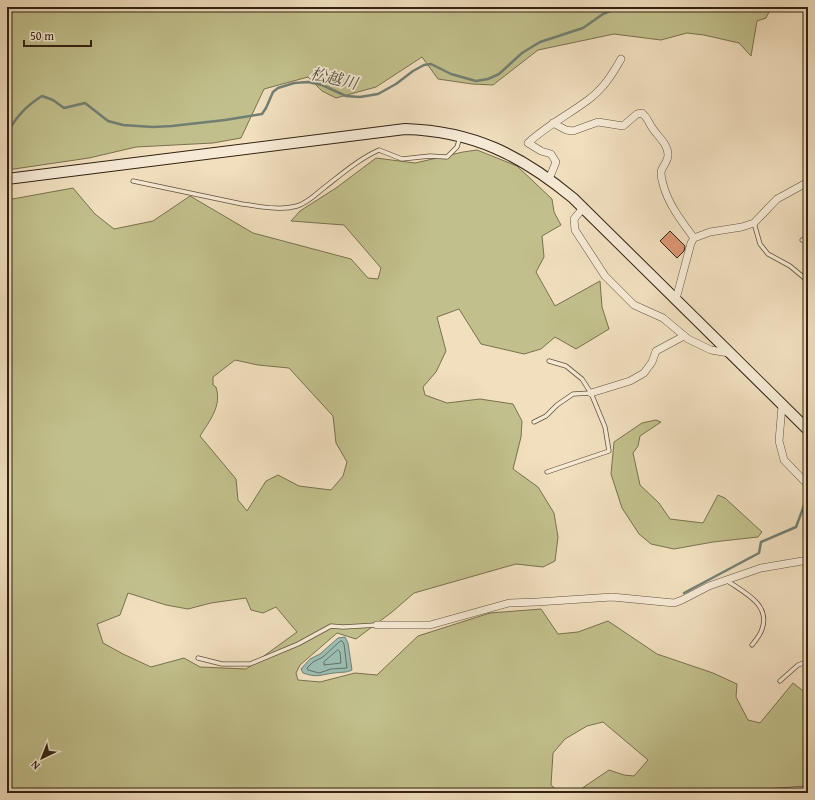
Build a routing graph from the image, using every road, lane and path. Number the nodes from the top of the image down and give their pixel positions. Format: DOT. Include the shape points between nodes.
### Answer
graph roads {
  1 [pos="621,59"];
  2 [pos="553,123"];
  3 [pos="460,136"];
  4 [pos="7,179"];
  5 [pos="549,179"];
  6 [pos="133,181"];
  7 [pos="808,182"];
  8 [pos="583,208"];
  9 [pos="754,223"];
  10 [pos="694,238"];
  11 [pos="802,240"];
  12 [pos="808,241"];
  13 [pos="808,281"];
  14 [pos="676,298"];
  15 [pos="684,336"];
  16 [pos="729,353"];
  17 [pos="548,361"];
  18 [pos="591,393"];
  19 [pos="782,406"];
  20 [pos="534,422"];
  21 [pos="808,430"];
  22 [pos="547,472"];
  23 [pos="808,485"];
  24 [pos="807,560"];
  25 [pos="726,580"];
  26 [pos="377,625"];
  27 [pos="752,645"];
  28 [pos="198,658"];
  29 [pos="808,663"];
  30 [pos="780,681"];
  31 [pos="808,790"];
  32 [pos="787,793"];
  1 -- 2 [label="street" via="610,79 590,99"];
  2 -- 5 [label="street" via="528,143 551,154 556,162"];
  2 -- 10 [label="street" via="573,131 598,122 623,126 637,114 642,113 646,116 651,127 665,144 668,153 667,162 661,172 663,185 682,223"];
  3 -- 4 [label="street" via="405,129"];
  3 -- 5 [label="street" via="506,153"];
  3 -- 6 [label="lane" via="457,148 447,157 402,159 379,150 355,163 308,200 298,206 285,208 242,204"];
  5 -- 8 [label="street"];
  7 -- 9 [label="street" via="777,199"];
  8 -- 14 [label="street"];
  8 -- 15 [label="street" via="574,219 575,230 605,276 634,305 663,318"];
  9 -- 10 [label="street"];
  9 -- 13 [label="lane" via="760,244 768,254 790,266"];
  10 -- 14 [label="street"];
  11 -- 12 [label="lane"];
  14 -- 16 [label="street"];
  15 -- 16 [label="street" via="711,350"];
  15 -- 18 [label="street" via="656,351 644,373 630,381"];
  16 -- 19 [label="street"];
  17 -- 18 [label="lane" via="566,366 582,379"];
  18 -- 20 [label="lane" via="573,394 546,416"];
  18 -- 22 [label="lane" via="605,427 609,451"];
  19 -- 21 [label="street"];
  19 -- 23 [label="street" via="779,441 784,460"];
  24 -- 25 [label="street" via="761,568"];
  25 -- 26 [label="street" via="674,603 612,597 509,603 430,625"];
  25 -- 27 [label="lane" via="754,599 761,607 764,618 762,629"];
  26 -- 28 [label="lane" via="331,626 298,644 250,664 222,664"];
  29 -- 30 [label="lane" via="798,664"];
  31 -- 32 [label="street"];
}
